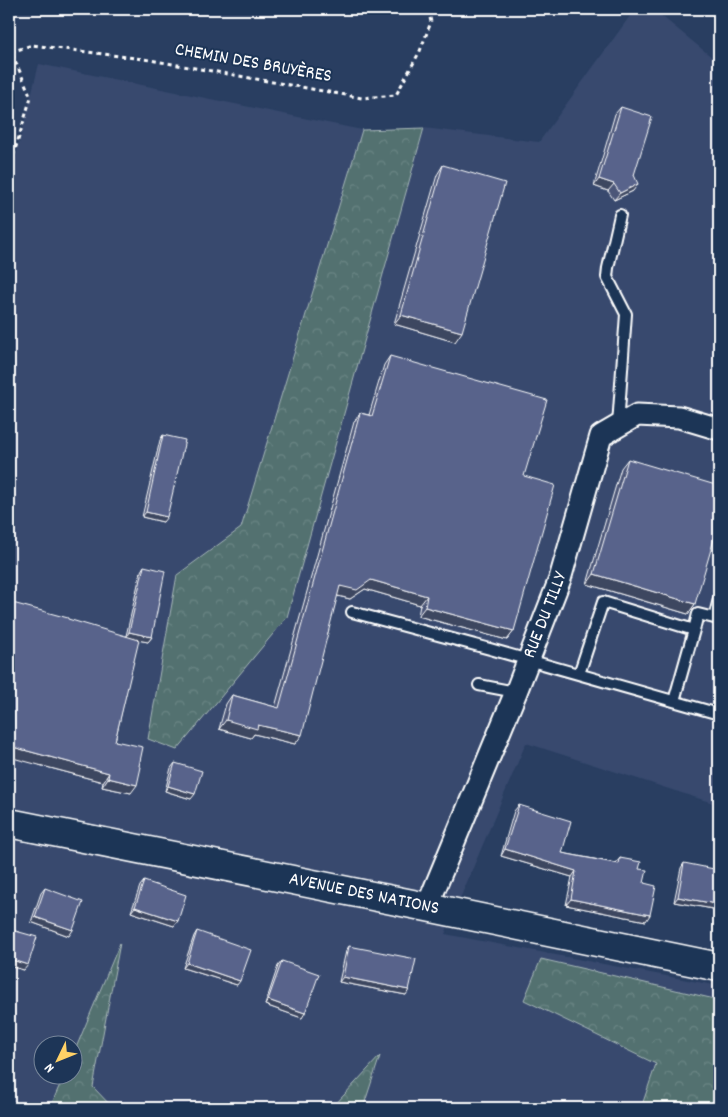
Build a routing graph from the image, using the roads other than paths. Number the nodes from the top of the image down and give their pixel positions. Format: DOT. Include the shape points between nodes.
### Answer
graph roads {
  1 [pos="620,216"];
  2 [pos="618,426"];
  3 [pos="719,429"];
  4 [pos="719,599"];
  5 [pos="352,612"];
  6 [pos="694,630"];
  7 [pos="528,660"];
  8 [pos="579,674"];
  9 [pos="479,684"];
  10 [pos="516,692"];
  11 [pos="674,702"];
  12 [pos="719,714"];
  13 [pos="9,823"];
  14 [pos="427,907"];
  15 [pos="719,967"];
  1 -- 2 [label="lane" via="607,277 626,314"];
  2 -- 3 [label="street, RUE DU TILLY" via="637,415 679,416"];
  2 -- 7 [label="street, RUE DU TILLY" via="601,436 560,580"];
  4 -- 6 [label="lane" via="714,618 698,614"];
  5 -- 7 [label="lane"];
  6 -- 8 [label="lane" via="603,602"];
  6 -- 11 [label="lane"];
  7 -- 8 [label="lane"];
  7 -- 10 [label="street, RUE DU TILLY"];
  8 -- 11 [label="lane"];
  9 -- 10 [label="lane"];
  10 -- 14 [label="street, RUE DU TILLY"];
  11 -- 12 [label="lane"];
  13 -- 14 [label="main road, AVENUE DES NATIONS"];
  14 -- 15 [label="main road, AVENUE DES NATIONS"];
}
